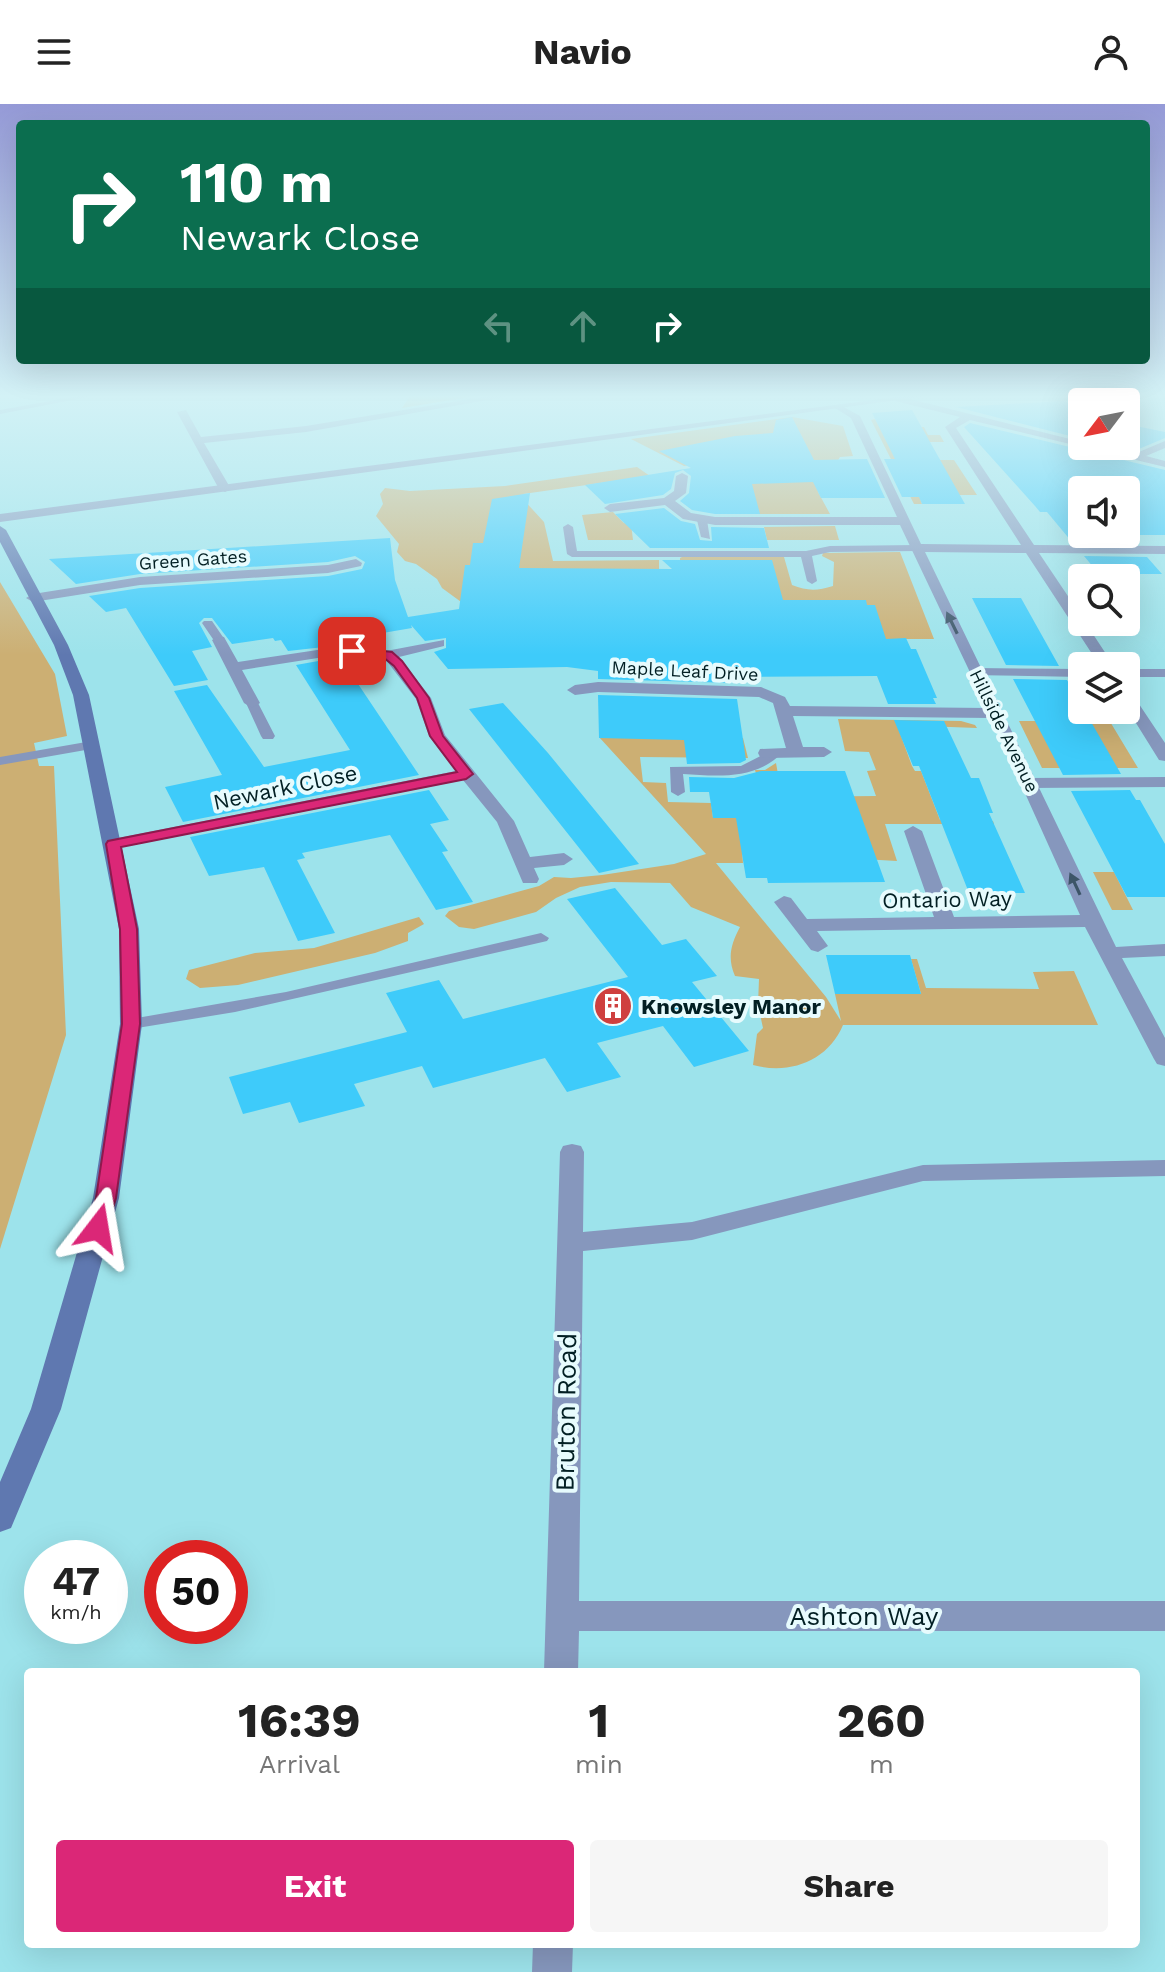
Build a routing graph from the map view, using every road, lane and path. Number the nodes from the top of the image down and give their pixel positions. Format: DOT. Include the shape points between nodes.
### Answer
graph roads {
  1 [pos="221,481"];
  2 [pos="278,481"];
  3 [pos="681,481"];
  4 [pos="886,481"];
  5 [pos="985,481"];
  6 [pos="225,489"];
  7 [pos="667,501"];
  8 [pos="610,508"];
  9 [pos="0,518"];
  10 [pos="702,520"];
  11 [pos="905,521"];
  12 [pos="568,527"];
  13 [pos="0,530"];
  14 [pos="706,537"];
  15 [pos="917,548"];
  16 [pos="1030,550"];
  17 [pos="1165,550"];
  18 [pos="806,554"];
  19 [pos="356,563"];
  20 [pos="812,581"];
  21 [pos="33,598"];
  22 [pos="208,623"];
  23 [pos="219,640"];
  24 [pos="439,643"];
  25 [pos="1098,652"];
  26 [pos="388,655"];
  27 [pos="234,667"];
  28 [pos="975,672"];
  29 [pos="1068,673"];
  30 [pos="1140,673"];
  31 [pos="1165,673"];
  32 [pos="575,691"];
  33 [pos="252,703"];
  34 [pos="786,711"];
  35 [pos="997,713"];
  36 [pos="1140,717"];
  37 [pos="268,736"];
  38 [pos="92,745"];
  39 [pos="796,752"];
  40 [pos="824,752"];
  41 [pos="770,753"];
  42 [pos="1165,756"];
  43 [pos="0,761"];
  44 [pos="466,774"];
  45 [pos="1165,782"];
  46 [pos="1029,783"];
  47 [pos="678,792"];
  48 [pos="913,831"];
  49 [pos="113,844"];
  50 [pos="564,859"];
  51 [pos="784,902"];
  52 [pos="1092,921"];
  53 [pos="946,923"];
  54 [pos="802,925"];
  55 [pos="541,938"];
  56 [pos="818,946"];
  57 [pos="1165,950"];
  58 [pos="1111,953"];
  59 [pos="131,1024"];
  60 [pos="1162,1047"];
  61 [pos="572,1152"];
  62 [pos="1165,1168"];
  63 [pos="569,1242"];
  64 [pos="0,1518"];
  65 [pos="562,1616"];
  66 [pos="1165,1616"];
  67 [pos="561,1668"];
  68 [pos="553,1948"];
  69 [pos="552,1972"];
  1 -- 6 [label="street"];
  2 -- 6 [label="street"];
  3 -- 7 [label="street" via="680,493"];
  4 -- 11 [label="street, Hillside Avenue"];
  5 -- 16 [label="street"];
  6 -- 9 [label="street"];
  7 -- 8 [label="street"];
  7 -- 10 [label="street"];
  10 -- 11 [label="street"];
  10 -- 14 [label="lane"];
  11 -- 15 [label="street, Hillside Avenue"];
  12 -- 18 [label="lane" via="572,554"];
  13 -- 21 [label="main road"];
  15 -- 16 [label="street"];
  15 -- 18 [label="lane"];
  28 -- 15 [label="street, Hillside Avenue, one-way"];
  16 -- 17 [label="street"];
  16 -- 25 [label="street"];
  18 -- 20 [label="lane"];
  19 -- 21 [label="street, Green Gates" via="330,575 140,581"];
  21 -- 38 [label="main road" via="61,645 81,695"];
  22 -- 23 [label="lane"];
  23 -- 27 [label="street"];
  24 -- 26 [label="street"];
  26 -- 27 [label="street" via="324,653"];
  26 -- 44 [label="street" via="423,698 437,736"];
  27 -- 33 [label="street"];
  28 -- 29 [label="street"];
  28 -- 35 [label="street, Hillside Avenue"];
  30 -- 31 [label="street"];
  32 -- 34 [label="street, Maple Leaf Drive" via="598,687 761,692 780,700"];
  33 -- 37 [label="lane"];
  34 -- 35 [label="street"];
  34 -- 39 [label="street"];
  35 -- 46 [label="street, Hillside Avenue"];
  36 -- 42 [label="street"];
  38 -- 43 [label="lane"];
  38 -- 49 [label="main road"];
  39 -- 40 [label="street"];
  39 -- 41 [label="street"];
  41 -- 47 [label="lane" via="763,765 747,769 675,770"];
  44 -- 49 [label="street, Newark Close"];
  44 -- 50 [label="street" via="505,821 527,871"];
  45 -- 46 [label="street"];
  52 -- 46 [label="street, Hillside Avenue, one-way"];
  48 -- 53 [label="street"];
  49 -- 59 [label="main road" via="129,929"];
  51 -- 54 [label="street"];
  52 -- 53 [label="street, Ontario Way"];
  52 -- 58 [label="street, Hillside Avenue"];
  53 -- 54 [label="street, Ontario Way"];
  54 -- 56 [label="street"];
  55 -- 59 [label="lane" via="337,986"];
  57 -- 58 [label="street"];
  58 -- 60 [label="street, Hillside Avenue"];
  59 -- 64 [label="main road" via="106,1198 46,1409"];
  61 -- 63 [label="street, Bruton Road"];
  62 -- 63 [label="street" via="923,1173 692,1231"];
  63 -- 65 [label="street, Bruton Road"];
  65 -- 66 [label="street, Ashton Way"];
  65 -- 67 [label="street, Bruton Road"];
  68 -- 69 [label="street"];
}
